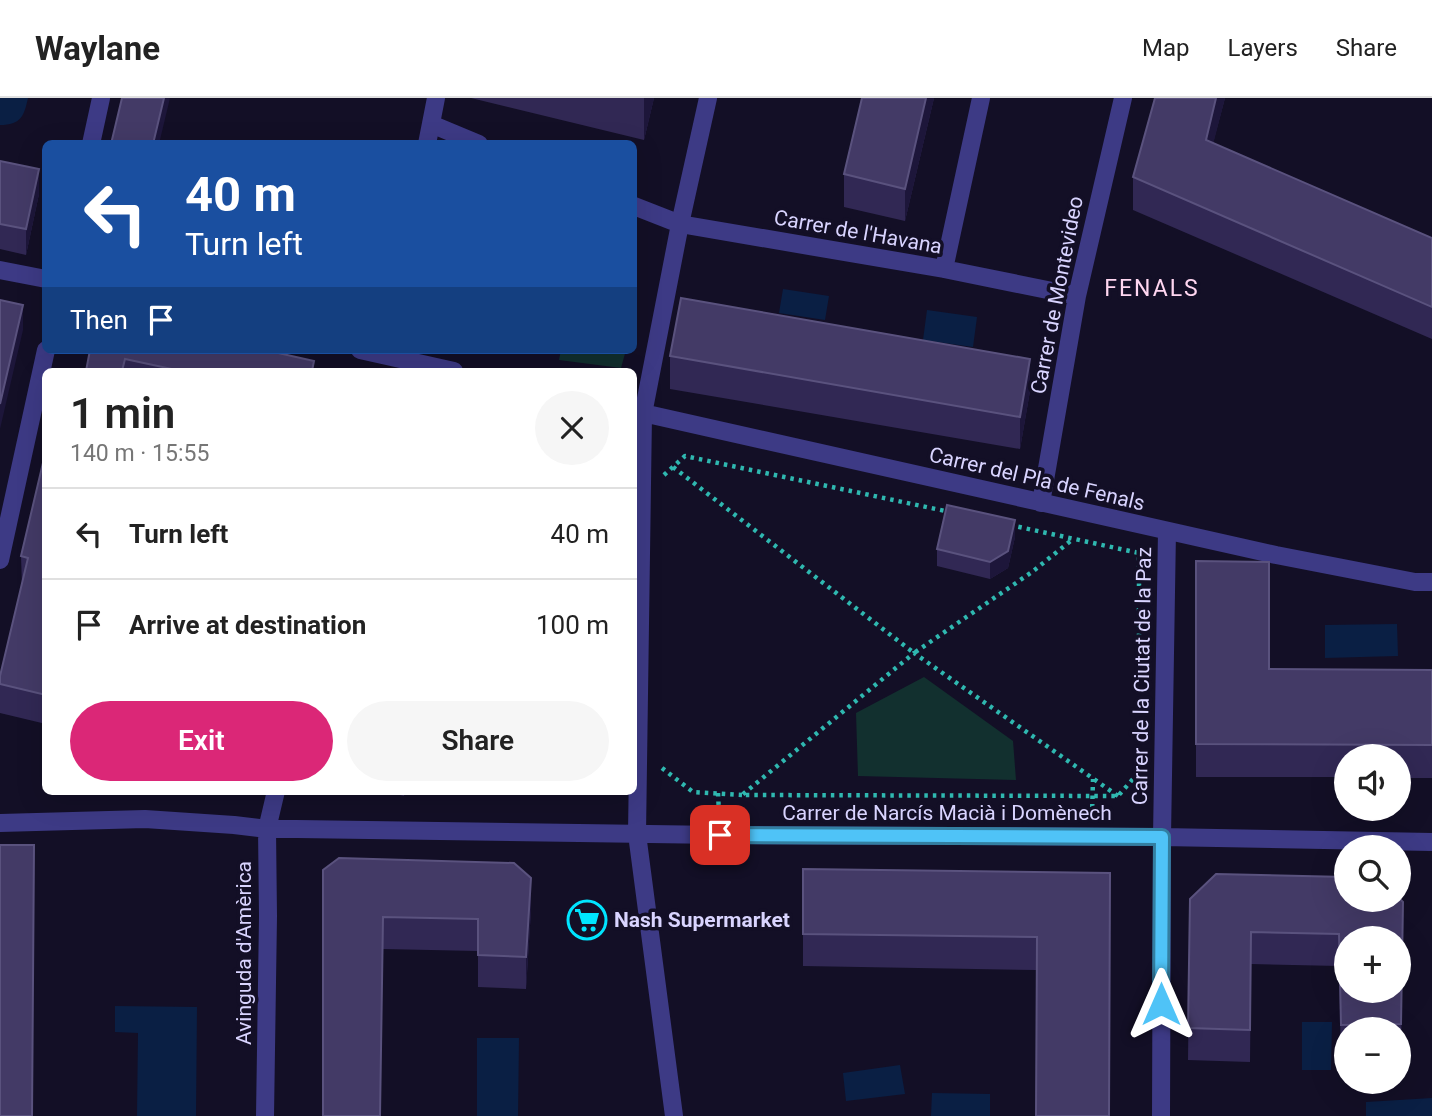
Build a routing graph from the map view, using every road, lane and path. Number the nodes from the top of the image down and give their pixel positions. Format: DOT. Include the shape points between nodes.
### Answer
graph roads {
  1 [pos="101,98"];
  2 [pos="436,98"];
  3 [pos="708,98"];
  4 [pos="981,98"];
  5 [pos="1123,98"];
  6 [pos="431,124"];
  7 [pos="92,140"];
  8 [pos="428,140"];
  9 [pos="469,140"];
  10 [pos="637,207"];
  11 [pos="680,225"];
  12 [pos="944,269"];
  13 [pos="0,270"];
  14 [pos="42,278"];
  15 [pos="1077,296"];
  16 [pos="383,359"];
  17 [pos="42,368"];
  18 [pos="436,368"];
  19 [pos="638,413"];
  20 [pos="673,467"];
  21 [pos="664,485"];
  22 [pos="1041,503"];
  23 [pos="961,515"];
  24 [pos="999,523"];
  25 [pos="1167,531"];
  26 [pos="1073,539"];
  27 [pos="0,561"];
  28 [pos="1432,582"];
  29 [pos="637,624"];
  30 [pos="1139,648"];
  31 [pos="914,653"];
  32 [pos="662,755"];
  33 [pos="1141,770"];
  34 [pos="1093,778"];
  35 [pos="275,795"];
  36 [pos="636,795"];
  37 [pos="742,795"];
  38 [pos="1092,795"];
  39 [pos="1118,796"];
  40 [pos="0,823"];
  41 [pos="267,829"];
  42 [pos="636,834"];
  43 [pos="1091,836"];
  44 [pos="1162,837"];
  45 [pos="1432,842"];
  46 [pos="265,1116"];
  47 [pos="674,1116"];
  48 [pos="1161,1116"];
  1 -- 7 [label="street"];
  2 -- 6 [label="street"];
  3 -- 11 [label="street"];
  4 -- 12 [label="street"];
  5 -- 15 [label="street, Carrer de Montevideo"];
  6 -- 8 [label="street"];
  6 -- 9 [label="street"];
  10 -- 11 [label="street, Carrer de l'Havana"];
  11 -- 12 [label="street, Carrer de l'Havana"];
  11 -- 19 [label="street"];
  12 -- 15 [label="street, Carrer de l'Havana"];
  13 -- 14 [label="street"];
  15 -- 22 [label="street, Carrer de Montevideo"];
  16 -- 18 [label="street"];
  17 -- 27 [label="street"];
  19 -- 22 [label="street, Carrer del Pla de Fenals"];
  19 -- 29 [label="street"];
  20 -- 21 [label="path" via="664,475"];
  20 -- 23 [label="path" via="685,456"];
  20 -- 31 [label="path"];
  22 -- 25 [label="street, Carrer del Pla de Fenals"];
  24 -- 26 [label="path"];
  25 -- 28 [label="street, Carrer del Pla de Fenals"];
  25 -- 44 [label="street, Carrer de la Ciutat de la Paz"];
  26 -- 30 [label="path" via="1139,552"];
  26 -- 31 [label="path"];
  31 -- 34 [label="path"];
  31 -- 37 [label="path"];
  32 -- 37 [label="path" via="662,769 693,792"];
  33 -- 39 [label="path"];
  34 -- 38 [label="path"];
  34 -- 39 [label="path"];
  35 -- 41 [label="street, Avinguda d'Amèrica"];
  36 -- 42 [label="street"];
  37 -- 38 [label="path"];
  38 -- 39 [label="path"];
  38 -- 43 [label="path"];
  40 -- 41 [label="street, Carrer de Narcís Macià i Domènech" via="145,819"];
  41 -- 42 [label="street, Carrer de Narcís Macià i Domènech"];
  41 -- 46 [label="street, Avinguda d'Amèrica"];
  42 -- 43 [label="street, Carrer de Narcís Macià i Domènech"];
  42 -- 47 [label="street"];
  43 -- 44 [label="street, Carrer de Narcís Macià i Domènech"];
  44 -- 45 [label="street, Carrer de Narcís Macià i Domènech"];
  44 -- 48 [label="street, Carrer de la Ciutat de la Paz"];
}
